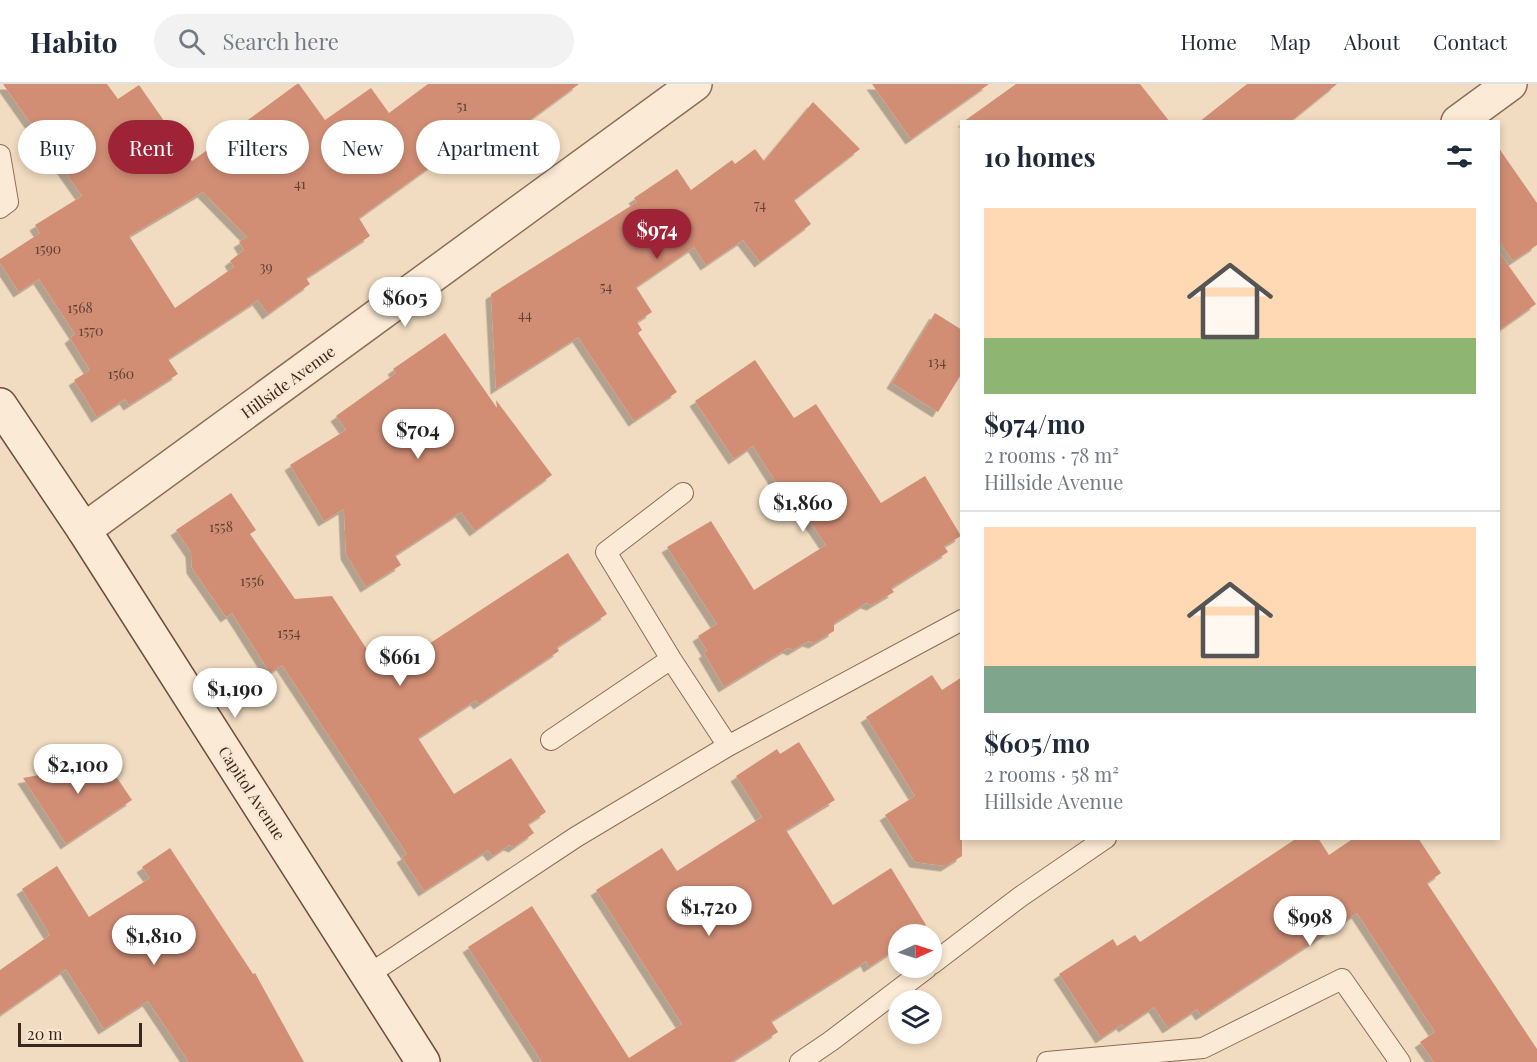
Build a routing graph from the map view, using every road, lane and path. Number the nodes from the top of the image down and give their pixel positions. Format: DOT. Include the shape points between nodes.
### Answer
graph roads {
  1 [pos="695,84"];
  2 [pos="1510,84"];
  3 [pos="1461,120"];
  4 [pos="0,155"];
  5 [pos="0,208"];
  6 [pos="0,405"];
  7 [pos="683,493"];
  8 [pos="84,530"];
  9 [pos="960,621"];
  10 [pos="671,659"];
  11 [pos="551,740"];
  12 [pos="728,746"];
  13 [pos="1103,840"];
  14 [pos="942,956"];
  15 [pos="368,975"];
  16 [pos="914,978"];
  17 [pos="1207,1055"];
  18 [pos="423,1062"];
  19 [pos="800,1062"];
  20 [pos="1047,1062"];
  21 [pos="1400,1062"];
  1 -- 8 [label="street, Hillside Avenue"];
  2 -- 3 [label="street"];
  4 -- 5 [label="lane" via="8,202"];
  6 -- 8 [label="street, Capitol Avenue"];
  7 -- 10 [label="lane" via="606,552"];
  8 -- 15 [label="street, Capitol Avenue"];
  9 -- 12 [label="lane"];
  10 -- 11 [label="lane"];
  10 -- 12 [label="lane"];
  12 -- 15 [label="lane" via="576,837"];
  13 -- 14 [label="lane"];
  15 -- 18 [label="street, Capitol Avenue"];
  16 -- 19 [label="lane"];
  17 -- 20 [label="lane"];
  17 -- 21 [label="lane" via="1342,979"];
}
